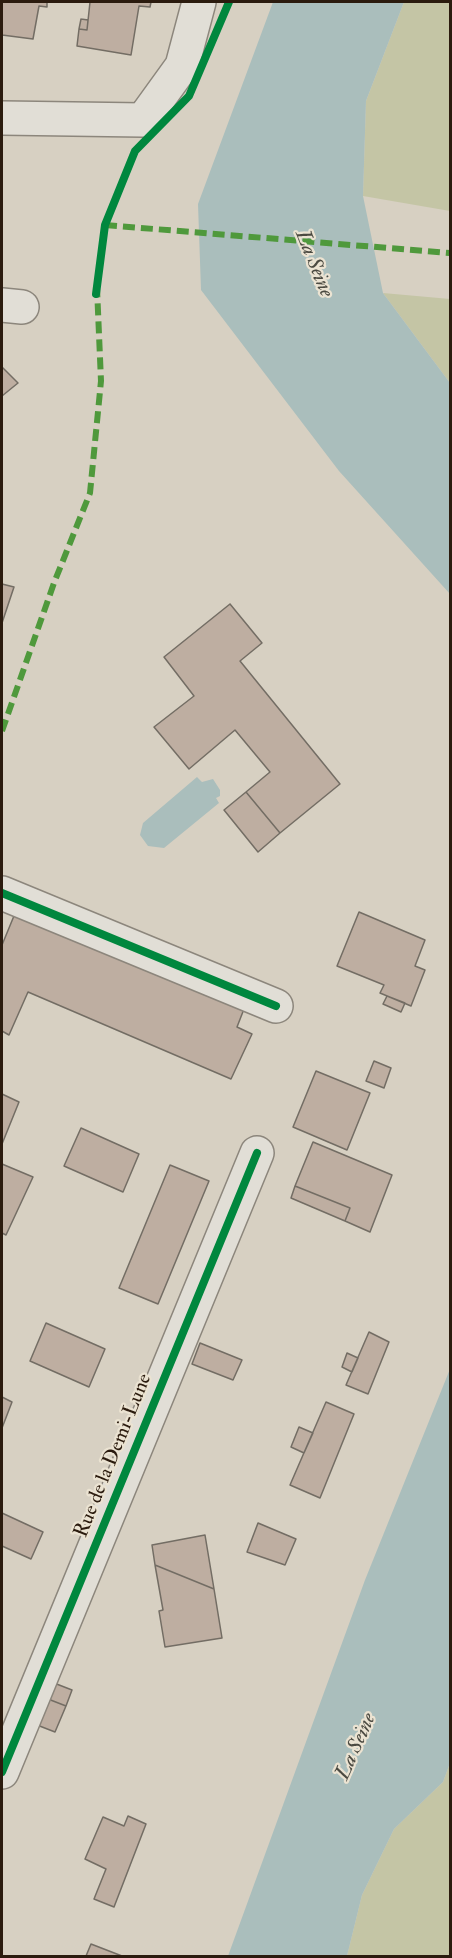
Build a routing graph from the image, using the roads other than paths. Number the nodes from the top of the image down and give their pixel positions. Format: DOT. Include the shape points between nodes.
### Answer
graph roads {
  1 [pos="199,2"];
  2 [pos="2,118"];
  3 [pos="2,893"];
  4 [pos="276,1006"];
  5 [pos="257,1153"];
  6 [pos="2,1772"];
  1 -- 2 [label="street" via="182,66 143,120"];
  3 -- 4 [label="street"];
  5 -- 6 [label="street, Rue de la Demi-Lune"];
}
